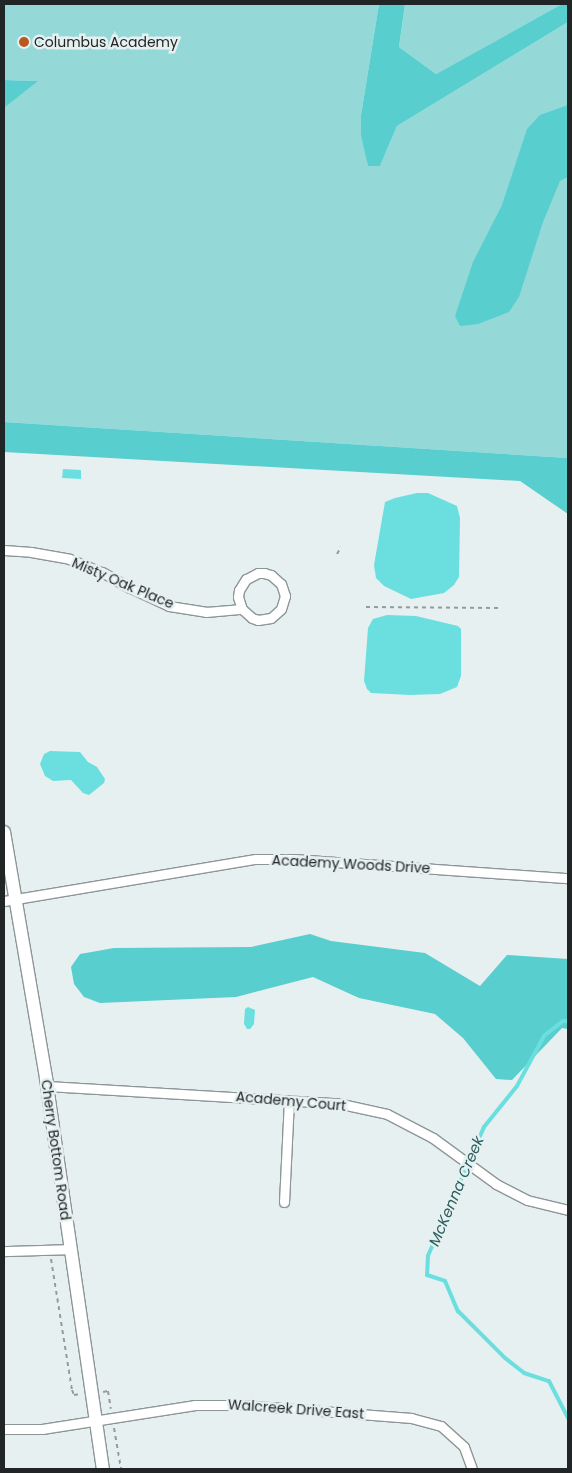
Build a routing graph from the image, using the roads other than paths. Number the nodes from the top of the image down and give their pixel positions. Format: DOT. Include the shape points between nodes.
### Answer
graph roads {
  1 [pos="4,550"];
  2 [pos="242,609"];
  3 [pos="4,832"];
  4 [pos="568,878"];
  5 [pos="10,900"];
  6 [pos="47,1086"];
  7 [pos="289,1100"];
  8 [pos="284,1202"];
  9 [pos="568,1210"];
  10 [pos="70,1249"];
  11 [pos="4,1251"];
  12 [pos="96,1419"];
  13 [pos="4,1429"];
  14 [pos="103,1469"];
  15 [pos="472,1469"];
  1 -- 2 [label="street, Misty Oak Place" via="69,559 169,606 206,612"];
  2 -- 2 [label="street" via="239,590 251,575 271,575 281,584 284,603 271,618 258,620"];
  3 -- 5 [label="main road, Cherry Bottom Road"];
  4 -- 5 [label="street, Academy Woods Drive" via="293,859 256,860"];
  5 -- 6 [label="main road, Cherry Bottom Road"];
  6 -- 7 [label="street, Academy Court"];
  6 -- 10 [label="main road, Cherry Bottom Road"];
  7 -- 8 [label="street"];
  7 -- 9 [label="street, Academy Court" via="337,1103 387,1114 433,1138 496,1184 527,1200"];
  10 -- 11 [label="street"];
  10 -- 12 [label="main road, Cherry Bottom Road"];
  12 -- 13 [label="street, Walcreek Drive East" via="42,1429"];
  12 -- 14 [label="main road, Cherry Bottom Road"];
  12 -- 15 [label="street, Walcreek Drive East" via="161,1408 221,1404 411,1418 441,1426 464,1447"];
}
